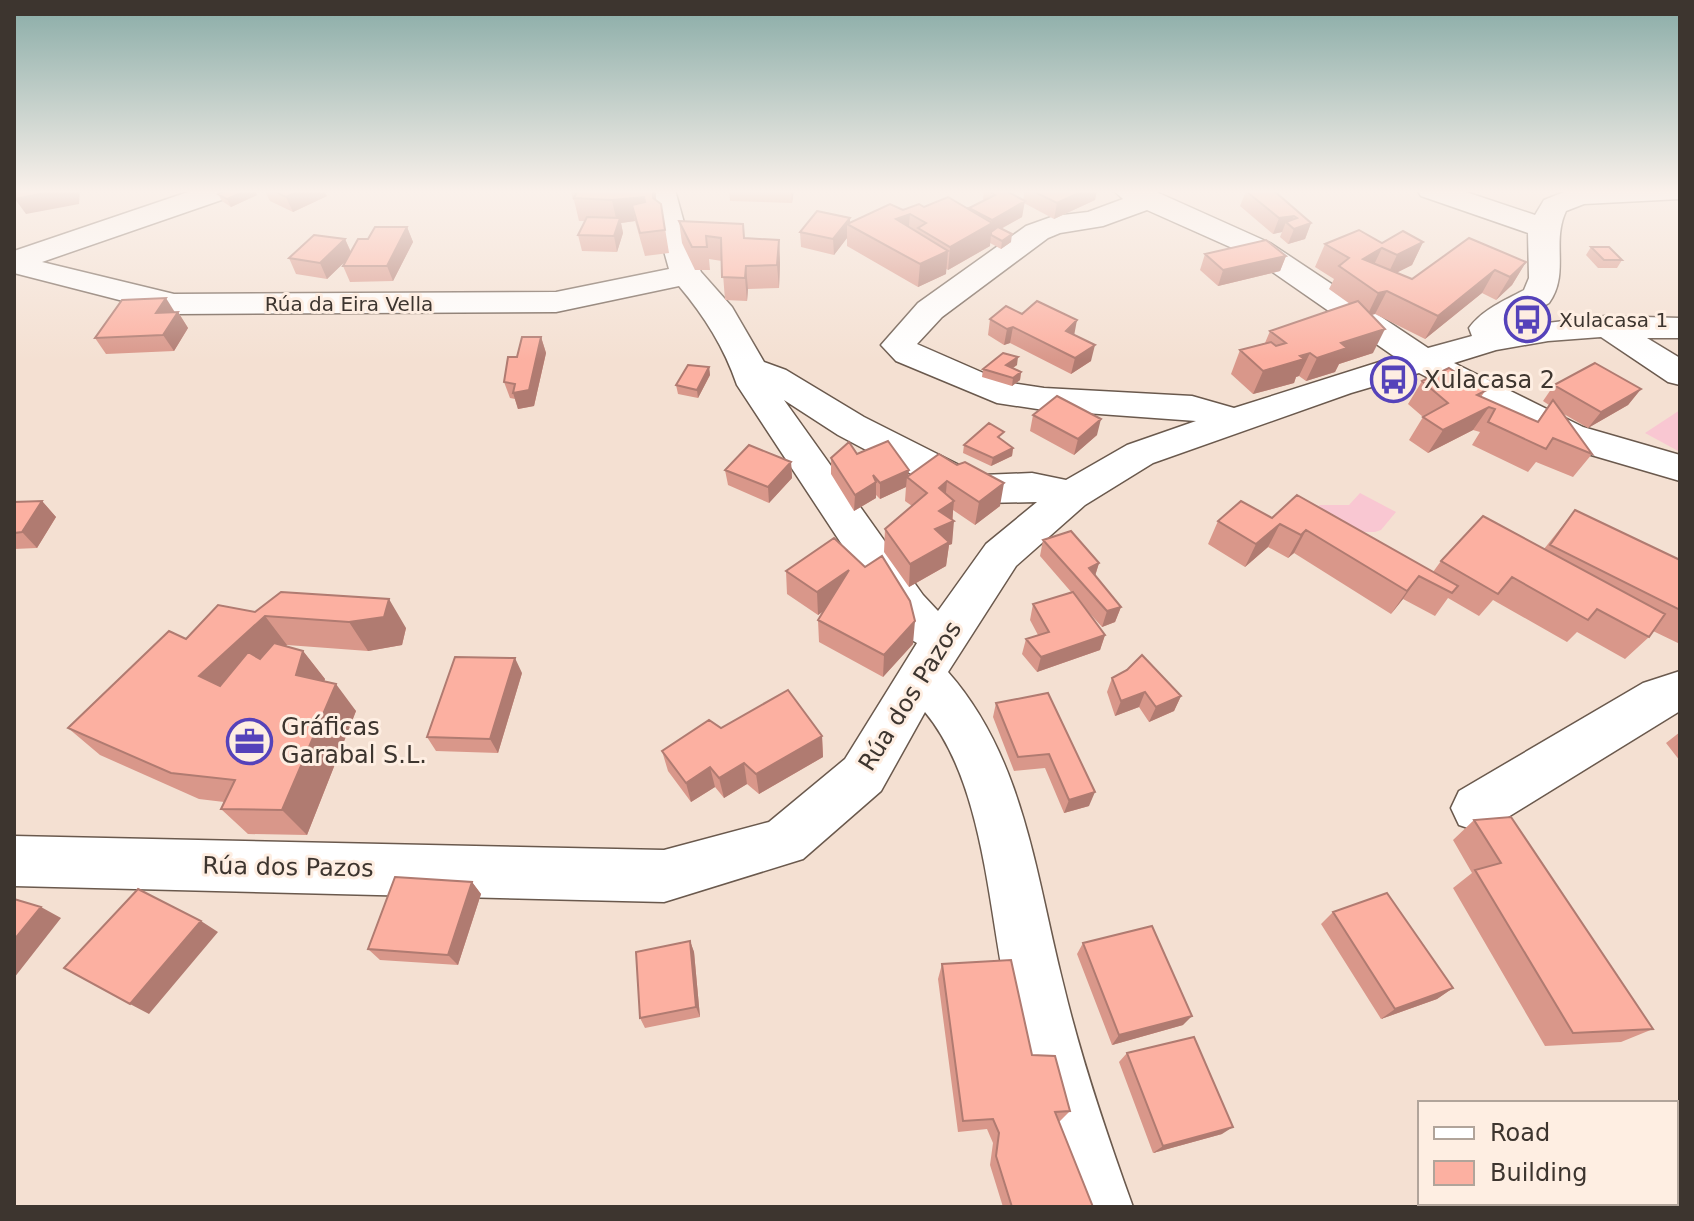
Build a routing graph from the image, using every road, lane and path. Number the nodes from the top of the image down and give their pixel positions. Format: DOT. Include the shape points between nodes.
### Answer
graph roads {
  1 [pos="58,247"];
  2 [pos="676,247"];
  3 [pos="1014,247"];
  4 [pos="1254,247"];
  5 [pos="1544,247"];
  6 [pos="14,262"];
  7 [pos="687,275"];
  8 [pos="1545,278"];
  9 [pos="1606,327"];
  10 [pos="1680,328"];
  11 [pos="1491,341"];
  12 [pos="1422,360"];
  13 [pos="750,369"];
  14 [pos="1680,374"];
  15 [pos="1232,420"];
  16 [pos="1680,468"];
  17 [pos="1071,495"];
  18 [pos="934,656"];
  19 [pos="1680,691"];
  20 [pos="1477,808"];
  21 [pos="14,861"];
  22 [pos="1100,1207"];
  1 -- 6 [label="street"];
  2 -- 7 [label="street"];
  3 -- 15 [label="street" via="930,310 898,345 997,392 1192,408"];
  4 -- 12 [label="street"];
  5 -- 8 [label="street"];
  6 -- 7 [label="street, Rúa da Eira Vella" via="174,304 556,302"];
  7 -- 13 [label="street" via="720,314"];
  8 -- 9 [label="street"];
  8 -- 11 [label="street" via="1538,296 1486,328"];
  9 -- 10 [label="street, Rúa dos Pazos"];
  9 -- 11 [label="street, Rúa dos Pazos"];
  9 -- 14 [label="street"];
  11 -- 12 [label="street, Rúa dos Pazos"];
  12 -- 15 [label="street, Rúa dos Pazos"];
  12 -- 16 [label="street" via="1570,436"];
  13 -- 17 [label="street" via="959,482 981,489 1032,487"];
  13 -- 18 [label="street" via="755,385 924,626"];
  15 -- 17 [label="street, Rúa dos Pazos" via="1140,454"];
  17 -- 18 [label="street, Rúa dos Pazos" via="1001,555"];
  18 -- 21 [label="street, Rúa dos Pazos" via="863,775 784,842 664,876"];
  18 -- 22 [label="street" via="948,700 974,747 1005,838 1030,969"];
  19 -- 20 [label="street" via="1660,697"];
}
